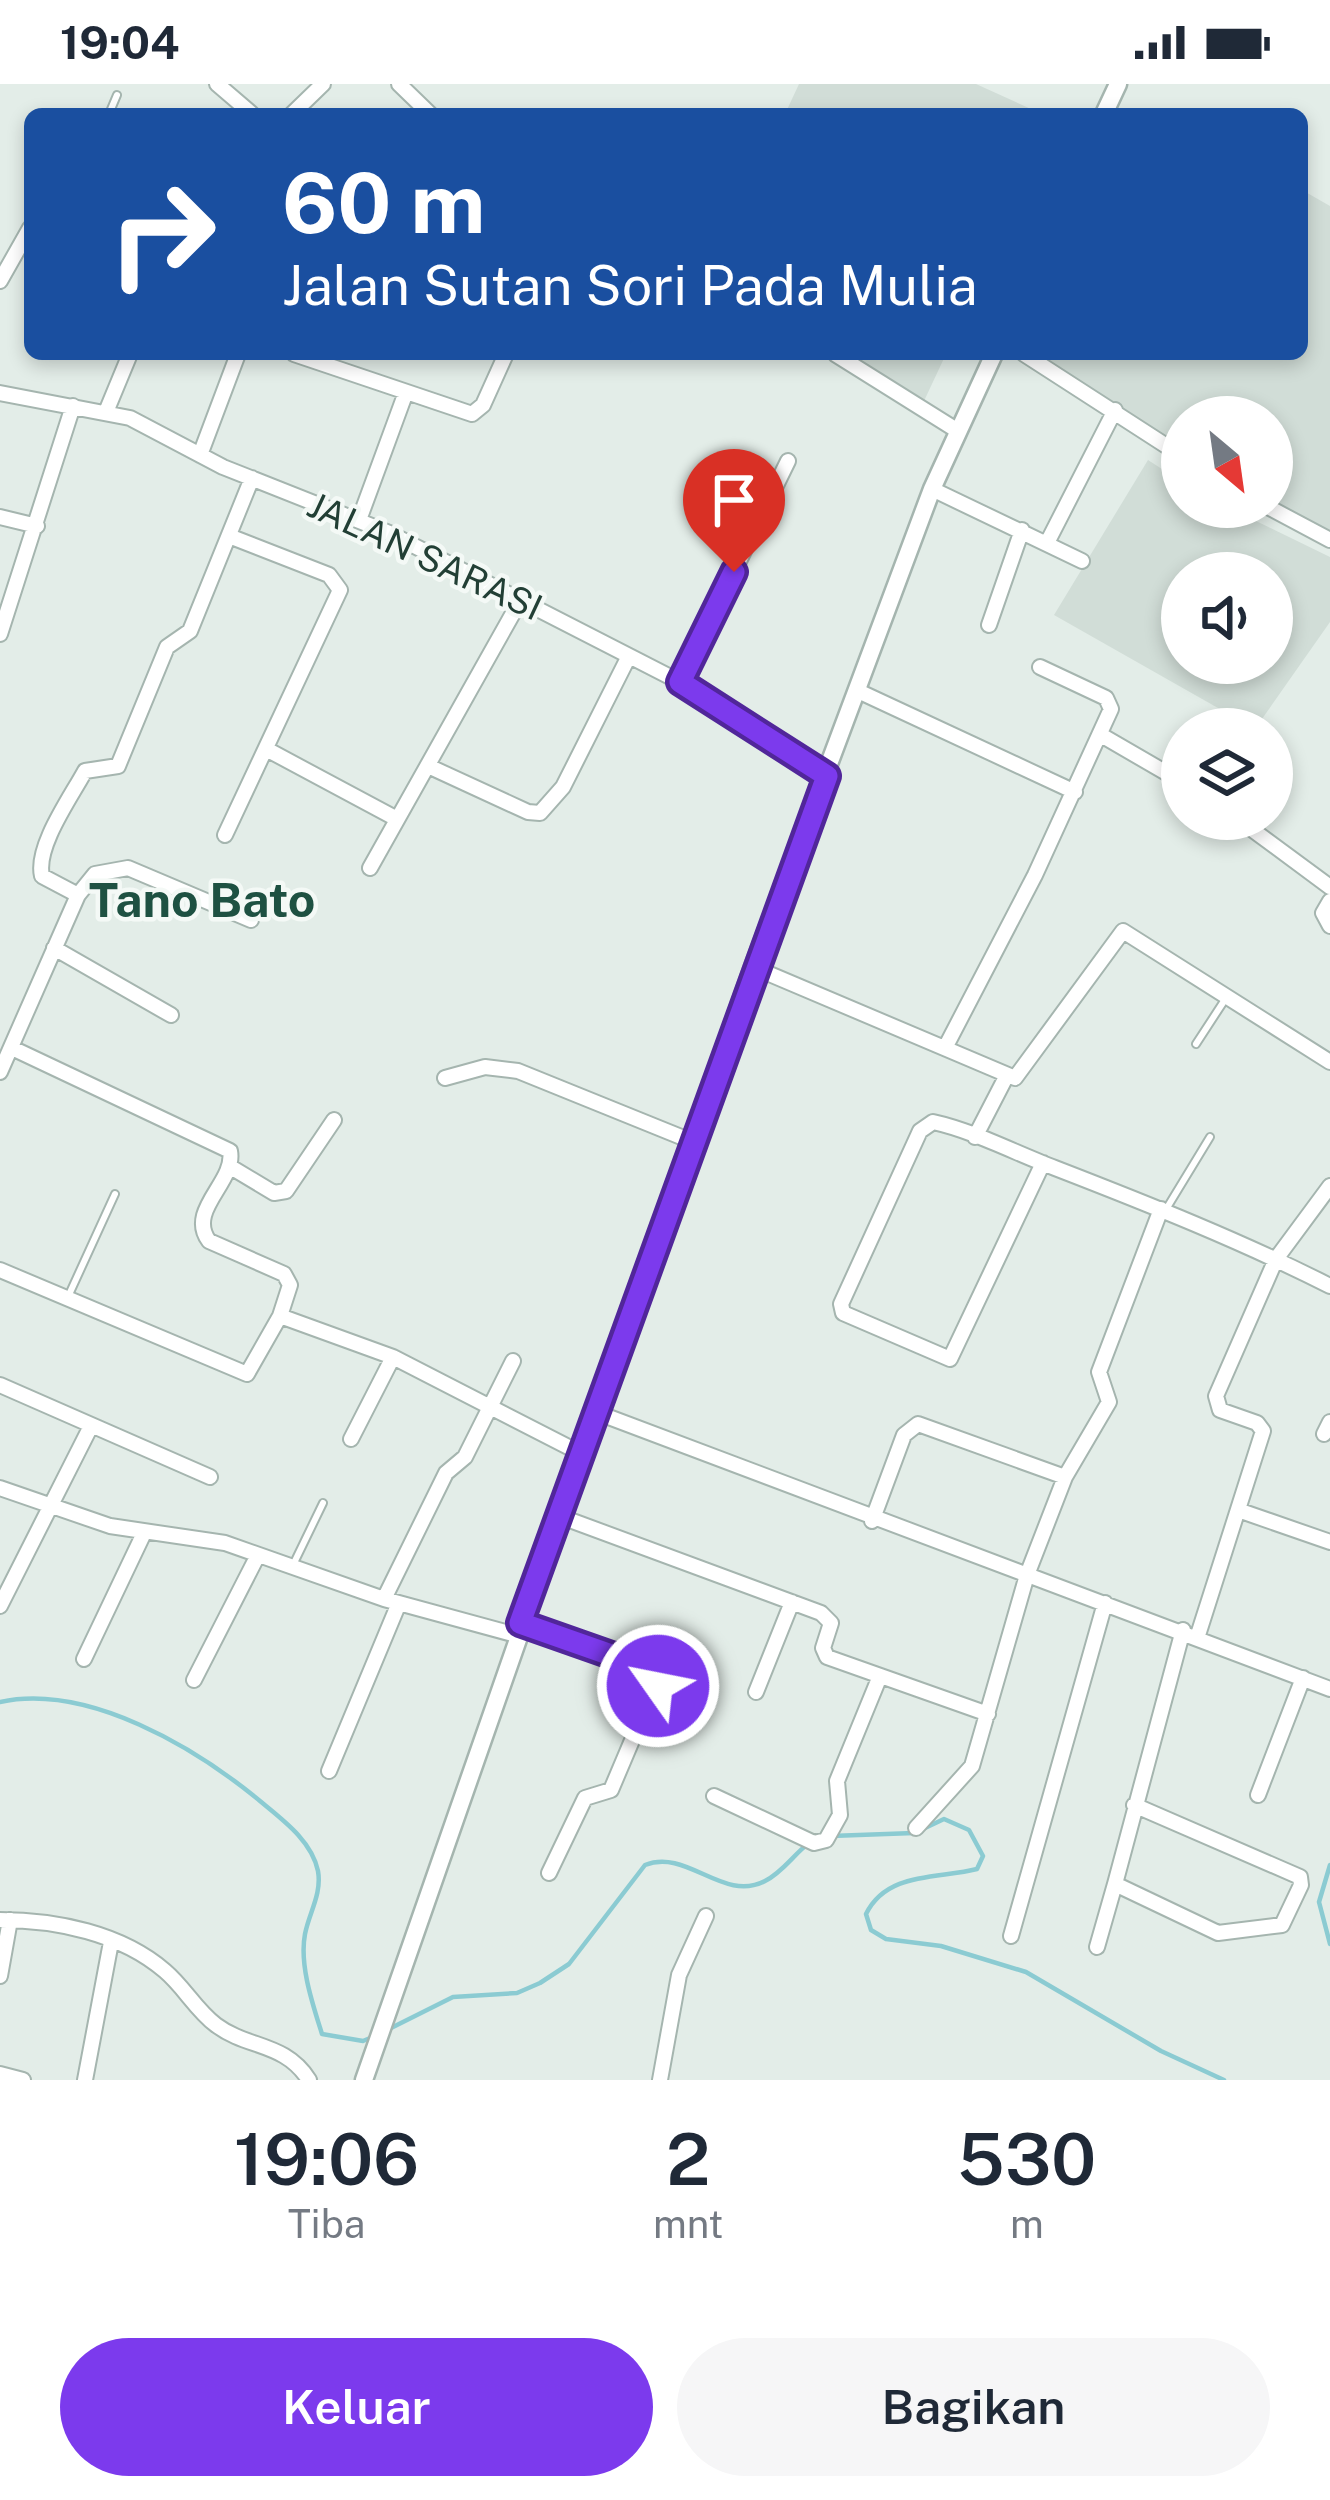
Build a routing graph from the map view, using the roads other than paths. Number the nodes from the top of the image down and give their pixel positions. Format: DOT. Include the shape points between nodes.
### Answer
graph roads {
  1 [pos="218,84"];
  2 [pos="323,84"];
  3 [pos="399,84"];
  4 [pos="117,95"];
  5 [pos="112,108"];
  6 [pos="245,108"];
  7 [pos="298,108"];
  8 [pos="424,108"];
  9 [pos="24,239"];
  10 [pos="0,281"];
  11 [pos="128,360"];
  12 [pos="236,360"];
  13 [pos="312,360"];
  14 [pos="503,360"];
  15 [pos="845,360"];
  16 [pos="991,360"];
  17 [pos="1034,360"];
  18 [pos="406,392"];
  19 [pos="0,393"];
  20 [pos="73,406"];
  21 [pos="1115,410"];
  22 [pos="106,412"];
  23 [pos="958,431"];
  24 [pos="1161,442"];
  25 [pos="200,455"];
  26 [pos="788,461"];
  27 [pos="252,478"];
  28 [pos="932,489"];
  29 [pos="0,518"];
  30 [pos="359,520"];
  31 [pos="1293,520"];
  32 [pos="38,526"];
  33 [pos="1022,530"];
  34 [pos="229,536"];
  35 [pos="1330,540"];
  36 [pos="1047,543"];
  37 [pos="1082,561"];
  38 [pos="521,598"];
  39 [pos="989,625"];
  40 [pos="0,634"];
  41 [pos="629,656"];
  42 [pos="1040,667"];
  43 [pos="680,682"];
  44 [pos="858,691"];
  45 [pos="1101,734"];
  46 [pos="268,749"];
  47 [pos="428,766"];
  48 [pos="1161,770"];
  49 [pos="827,776"];
  50 [pos="1075,792"];
  51 [pos="398,818"];
  52 [pos="225,835"];
  53 [pos="1267,840"];
  54 [pos="370,868"];
  55 [pos="1330,886"];
  56 [pos="78,895"];
  57 [pos="1330,901"];
  58 [pos="251,920"];
  59 [pos="1330,926"];
  60 [pos="54,948"];
  61 [pos="753,968"];
  62 [pos="1228,995"];
  63 [pos="171,1015"];
  64 [pos="1196,1044"];
  65 [pos="12,1048"];
  66 [pos="945,1048"];
  67 [pos="1330,1062"];
  68 [pos="0,1072"];
  69 [pos="1006,1077"];
  70 [pos="445,1078"];
  71 [pos="334,1120"];
  72 [pos="975,1137"];
  73 [pos="1210,1137"];
  74 [pos="696,1143"];
  75 [pos="1043,1163"];
  76 [pos="229,1166"];
  77 [pos="1330,1186"];
  78 [pos="115,1194"];
  79 [pos="1163,1210"];
  80 [pos="1276,1259"];
  81 [pos="0,1270"];
  82 [pos="1330,1286"];
  83 [pos="66,1302"];
  84 [pos="280,1316"];
  85 [pos="393,1357"];
  86 [pos="513,1361"];
  87 [pos="0,1384"];
  88 [pos="491,1405"];
  89 [pos="598,1413"];
  90 [pos="91,1426"];
  91 [pos="351,1439"];
  92 [pos="583,1454"];
  93 [pos="210,1477"];
  94 [pos="1065,1477"];
  95 [pos="0,1488"];
  96 [pos="322,1503"];
  97 [pos="52,1506"];
  98 [pos="1238,1510"];
  99 [pos="559,1516"];
  100 [pos="872,1521"];
  101 [pos="144,1533"];
  102 [pos="1330,1541"];
  103 [pos="258,1555"];
  104 [pos="292,1569"];
  105 [pos="1027,1575"];
  106 [pos="392,1601"];
  107 [pos="792,1602"];
  108 [pos="1105,1603"];
  109 [pos="0,1606"];
  110 [pos="518,1629"];
  111 [pos="1191,1633"];
  112 [pos="84,1659"];
  113 [pos="880,1676"];
  114 [pos="1304,1678"];
  115 [pos="194,1680"];
  116 [pos="1330,1689"];
  117 [pos="756,1692"];
  118 [pos="988,1714"];
  119 [pos="329,1771"];
  120 [pos="1258,1795"];
  121 [pos="714,1796"];
  122 [pos="1134,1805"];
  123 [pos="916,1828"];
  124 [pos="549,1873"];
  125 [pos="1115,1884"];
  126 [pos="706,1916"];
  127 [pos="5,1920"];
  128 [pos="1011,1936"];
  129 [pos="111,1942"];
  130 [pos="1097,1947"];
  131 [pos="0,1976"];
  132 [pos="0,2074"];
  133 [pos="23,2080"];
  134 [pos="85,2080"];
  135 [pos="309,2080"];
  136 [pos="364,2080"];
  137 [pos="660,2080"];
  1 -- 6 [label="street"];
  2 -- 7 [label="street"];
  3 -- 8 [label="street"];
  4 -- 5 [label="lane"];
  9 -- 10 [label="street"];
  11 -- 22 [label="street"];
  12 -- 25 [label="street"];
  13 -- 18 [label="street"];
  14 -- 18 [label="street" via="476,412"];
  15 -- 23 [label="street"];
  16 -- 23 [label="street"];
  17 -- 21 [label="street"];
  18 -- 30 [label="street"];
  19 -- 20 [label="street, JALAN SARASI"];
  20 -- 22 [label="street, JALAN SARASI"];
  20 -- 32 [label="street"];
  21 -- 24 [label="street"];
  21 -- 36 [label="street"];
  22 -- 25 [label="street, JALAN SARASI"];
  23 -- 28 [label="street"];
  25 -- 27 [label="street, JALAN SARASI"];
  26 -- 43 [label="street"];
  27 -- 30 [label="street, JALAN SARASI"];
  27 -- 34 [label="street"];
  28 -- 33 [label="street"];
  28 -- 44 [label="street"];
  29 -- 32 [label="street"];
  30 -- 38 [label="street, JALAN SARASI"];
  31 -- 35 [label="street"];
  32 -- 40 [label="street"];
  33 -- 36 [label="street"];
  33 -- 39 [label="street"];
  34 -- 46 [label="street" via="340,585"];
  34 -- 56 [label="street" via="190,631 167,647 118,766 85,770 47,846 42,876"];
  36 -- 37 [label="street"];
  38 -- 41 [label="street, JALAN SARASI"];
  38 -- 47 [label="street"];
  41 -- 43 [label="street, JALAN SARASI"];
  41 -- 47 [label="street" via="563,787 540,812"];
  42 -- 45 [label="street" via="1108,700"];
  43 -- 49 [label="street, JALAN SARASI"];
  44 -- 49 [label="street"];
  44 -- 50 [label="street"];
  45 -- 48 [label="street"];
  45 -- 50 [label="street"];
  46 -- 51 [label="street"];
  46 -- 52 [label="street"];
  47 -- 51 [label="street"];
  49 -- 61 [label="street"];
  50 -- 66 [label="street"];
  51 -- 54 [label="street"];
  53 -- 55 [label="street"];
  56 -- 58 [label="street" via="95,874 128,868"];
  56 -- 60 [label="street"];
  57 -- 59 [label="street" via="1323,915"];
  60 -- 63 [label="street"];
  60 -- 65 [label="street"];
  61 -- 66 [label="street"];
  61 -- 74 [label="street"];
  62 -- 64 [label="lane"];
  62 -- 67 [label="street"];
  62 -- 69 [label="street" via="1120,932 1023,1073"];
  65 -- 68 [label="street"];
  65 -- 76 [label="street" via="203,1136 230,1151"];
  66 -- 69 [label="street"];
  69 -- 72 [label="street"];
  70 -- 74 [label="street" via="485,1067 518,1070"];
  71 -- 76 [label="street" via="286,1191 274,1193"];
  72 -- 75 [label="street"];
  72 -- 75 [label="street" via="933,1122 920,1131 841,1304 845,1316 952,1357"];
  73 -- 79 [label="lane"];
  74 -- 89 [label="street"];
  75 -- 79 [label="street"];
  76 -- 84 [label="street" via="202,1232 289,1278"];
  77 -- 80 [label="street"];
  78 -- 83 [label="lane"];
  79 -- 80 [label="street"];
  79 -- 94 [label="street" via="1099,1372 1109,1402"];
  80 -- 82 [label="street"];
  80 -- 98 [label="street" via="1216,1396 1220,1410 1262,1428"];
  81 -- 83 [label="street"];
  83 -- 84 [label="street" via="247,1374"];
  84 -- 85 [label="street"];
  85 -- 88 [label="street"];
  85 -- 91 [label="street"];
  86 -- 88 [label="street"];
  87 -- 90 [label="street"];
  88 -- 92 [label="street"];
  88 -- 106 [label="street" via="465,1457 446,1473"];
  89 -- 92 [label="street"];
  89 -- 100 [label="street"];
  90 -- 93 [label="street"];
  90 -- 97 [label="street"];
  92 -- 99 [label="street"];
  94 -- 100 [label="street" via="914,1425"];
  94 -- 105 [label="street"];
  95 -- 97 [label="street"];
  96 -- 104 [label="lane"];
  97 -- 101 [label="street"];
  97 -- 109 [label="street"];
  98 -- 102 [label="street"];
  98 -- 111 [label="street"];
  99 -- 107 [label="street"];
  99 -- 110 [label="street"];
  100 -- 105 [label="street"];
  101 -- 103 [label="street"];
  101 -- 112 [label="street"];
  103 -- 104 [label="street"];
  103 -- 115 [label="street"];
  104 -- 106 [label="street"];
  105 -- 108 [label="street"];
  105 -- 118 [label="street"];
  106 -- 110 [label="street"];
  106 -- 119 [label="street"];
  107 -- 113 [label="street" via="829,1618 825,1656"];
  107 -- 117 [label="street"];
  108 -- 111 [label="street"];
  108 -- 128 [label="street"];
  110 -- 124 [label="street" via="648,1668 658,1679 611,1790 585,1798"];
  110 -- 136 [label="street"];
  111 -- 114 [label="street"];
  111 -- 122 [label="street"];
  113 -- 118 [label="street"];
  113 -- 121 [label="street" via="837,1781 834,1832 823,1842"];
  114 -- 116 [label="street"];
  114 -- 120 [label="street"];
  118 -- 123 [label="street" via="968,1773"];
  122 -- 125 [label="street"];
  122 -- 125 [label="street" via="1302,1882 1280,1926 1226,1934"];
  125 -- 130 [label="street"];
  126 -- 137 [label="street" via="679,1975"];
  127 -- 129 [label="street" via="52,1922"];
  127 -- 131 [label="street"];
  129 -- 134 [label="street"];
  129 -- 135 [label="street" via="165,1970 215,2024 284,2052"];
  132 -- 133 [label="street"];
}
